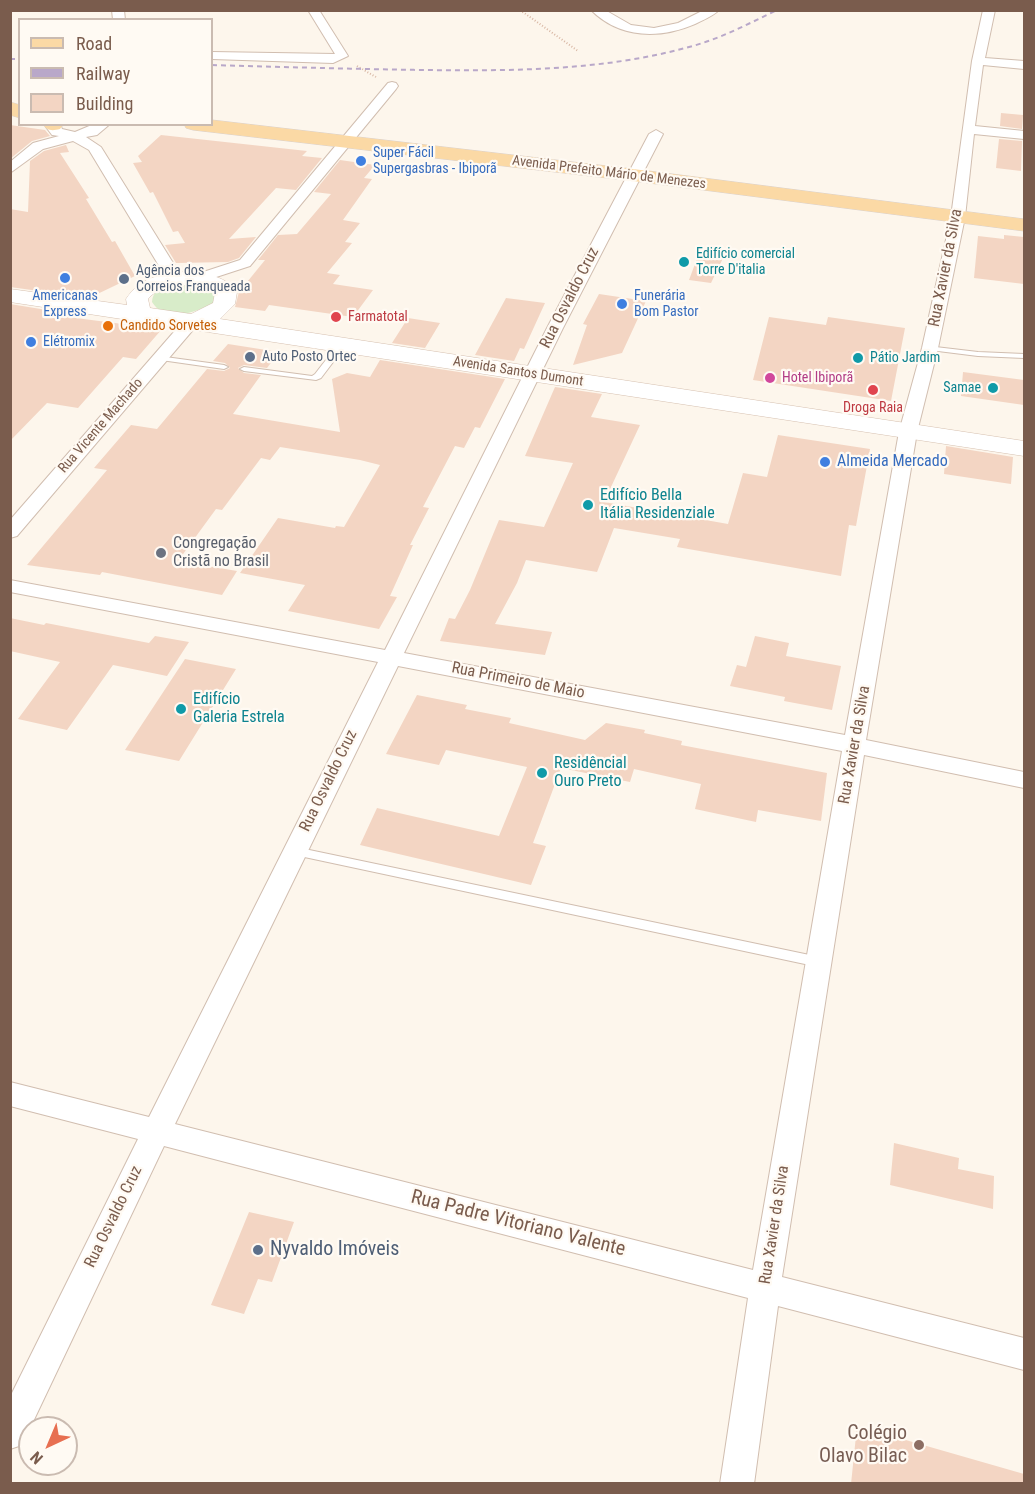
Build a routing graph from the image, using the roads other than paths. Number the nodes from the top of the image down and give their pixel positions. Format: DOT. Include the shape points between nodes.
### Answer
graph roads {
  1 [pos="313,10"];
  2 [pos="596,10"];
  3 [pos="714,10"];
  4 [pos="989,10"];
  5 [pos="213,57"];
  6 [pos="978,61"];
  7 [pos="1024,65"];
  8 [pos="392,86"];
  9 [pos="52,126"];
  10 [pos="210,126"];
  11 [pos="101,127"];
  12 [pos="968,129"];
  13 [pos="656,134"];
  14 [pos="1024,135"];
  15 [pos="74,136"];
  16 [pos="346,142"];
  17 [pos="94,147"];
  18 [pos="10,169"];
  19 [pos="633,175"];
  20 [pos="958,217"];
  21 [pos="1024,225"];
  22 [pos="198,278"];
  23 [pos="175,279"];
  24 [pos="10,283"];
  25 [pos="10,295"];
  26 [pos="138,307"];
  27 [pos="201,318"];
  28 [pos="342,345"];
  29 [pos="930,348"];
  30 [pos="1024,356"];
  31 [pos="161,358"];
  32 [pos="224,367"];
  33 [pos="534,368"];
  34 [pos="244,369"];
  35 [pos="910,425"];
  36 [pos="1024,432"];
  37 [pos="1024,449"];
  38 [pos="10,532"];
  39 [pos="10,586"];
  40 [pos="391,657"];
  41 [pos="854,745"];
  42 [pos="1024,780"];
  43 [pos="295,851"];
  44 [pos="819,962"];
  45 [pos="10,1094"];
  46 [pos="156,1131"];
  47 [pos="765,1287"];
  48 [pos="1024,1354"];
  49 [pos="10,1433"];
  50 [pos="736,1484"];
  1 -- 5 [label="street" via="343,54 340,57"];
  2 -- 3 [label="street" via="631,30 656,32 674,29"];
  4 -- 6 [label="street, Rua Xavier da Silva"];
  6 -- 7 [label="street"];
  6 -- 12 [label="street, Rua Xavier da Silva"];
  8 -- 16 [label="street"];
  9 -- 15 [label="street" via="57,132"];
  10 -- 16 [label="main road, Avenida Prefeito Mário de Menezes"];
  11 -- 15 [label="street"];
  11 -- 17 [label="street"];
  12 -- 14 [label="street"];
  12 -- 20 [label="street, Rua Xavier da Silva"];
  13 -- 19 [label="street, Rua Osvaldo Cruz"];
  15 -- 17 [label="street"];
  15 -- 18 [label="street" via="38,146"];
  16 -- 19 [label="main road, Avenida Prefeito Mário de Menezes"];
  16 -- 22 [label="street" via="245,263"];
  17 -- 23 [label="street"];
  19 -- 20 [label="main road, Avenida Prefeito Mário de Menezes"];
  19 -- 33 [label="street, Rua Osvaldo Cruz"];
  20 -- 21 [label="main road, Avenida Prefeito Mário de Menezes"];
  20 -- 29 [label="street, Rua Xavier da Silva"];
  22 -- 23 [label="main road"];
  22 -- 27 [label="main road" via="218,284 227,295 220,309"];
  23 -- 26 [label="main road" via="149,287 141,294"];
  24 -- 26 [label="main road, Avenida Santos Dumont"];
  25 -- 26 [label="main road, Avenida Santos Dumont"];
  26 -- 27 [label="main road, Avenida Santos Dumont"];
  27 -- 28 [label="main road, Avenida Santos Dumont"];
  27 -- 31 [label="street, Rua Vicente Machado"];
  27 -- 33 [label="main road, Avenida Santos Dumont"];
  28 -- 33 [label="main road, Avenida Santos Dumont"];
  28 -- 34 [label="lane" via="314,378"];
  29 -- 30 [label="lane"];
  29 -- 35 [label="street, Rua Xavier da Silva"];
  31 -- 32 [label="lane"];
  31 -- 38 [label="street, Rua Vicente Machado"];
  33 -- 35 [label="main road, Avenida Santos Dumont"];
  33 -- 40 [label="street, Rua Osvaldo Cruz"];
  35 -- 36 [label="main road, Avenida Santos Dumont"];
  35 -- 37 [label="main road, Avenida Santos Dumont"];
  35 -- 41 [label="street, Rua Xavier da Silva"];
  39 -- 40 [label="street, Rua Primeiro de Maio"];
  40 -- 41 [label="street, Rua Primeiro de Maio"];
  40 -- 43 [label="street, Rua Osvaldo Cruz"];
  41 -- 42 [label="street, Rua Primeiro de Maio"];
  41 -- 44 [label="street, Rua Xavier da Silva"];
  43 -- 44 [label="lane"];
  43 -- 46 [label="street, Rua Osvaldo Cruz"];
  44 -- 47 [label="street, Rua Xavier da Silva"];
  45 -- 46 [label="street, Rua Padre Vitoriano Valente"];
  46 -- 47 [label="street, Rua Padre Vitoriano Valente"];
  46 -- 49 [label="street, Rua Osvaldo Cruz"];
  47 -- 48 [label="street, Rua Padre Vitoriano Valente"];
  47 -- 50 [label="street, Rua Xavier da Silva"];
}
